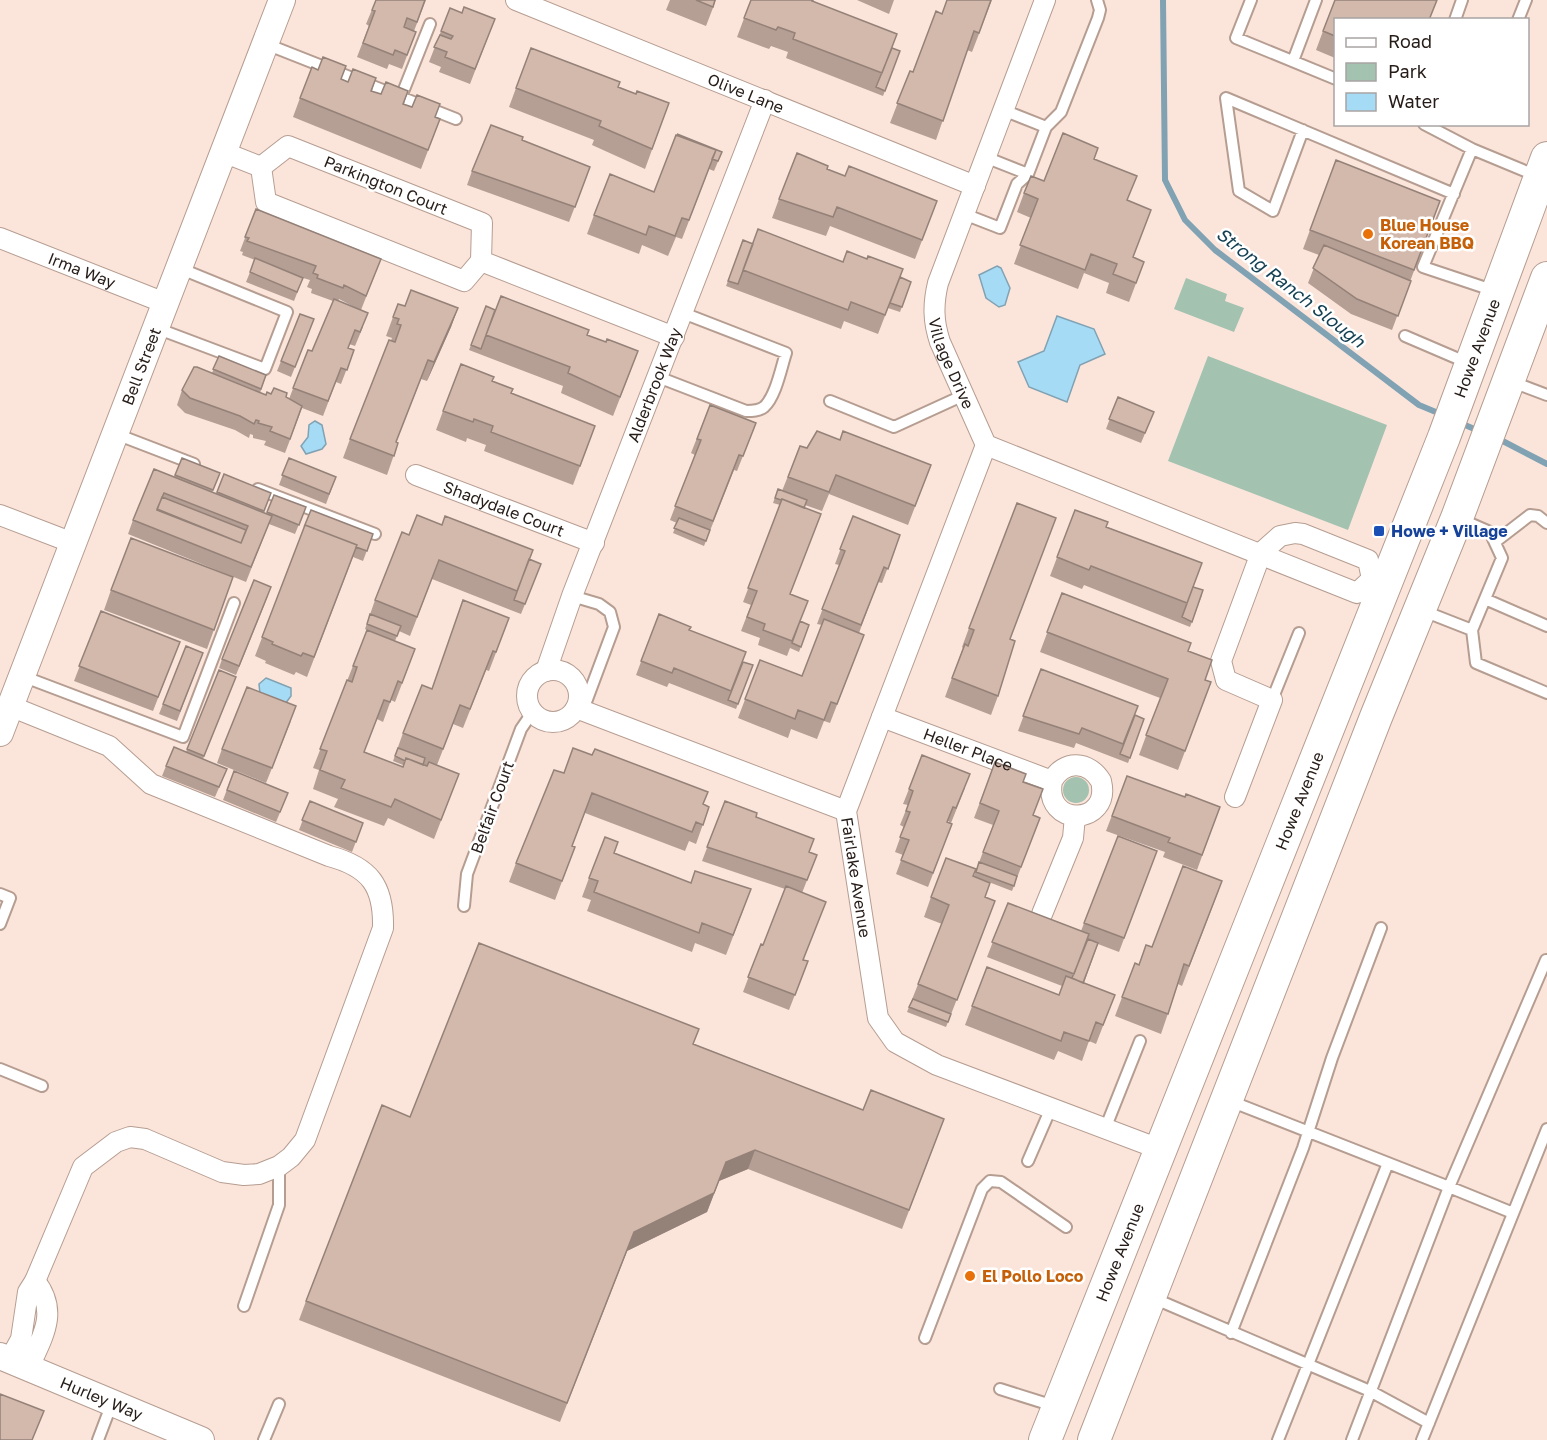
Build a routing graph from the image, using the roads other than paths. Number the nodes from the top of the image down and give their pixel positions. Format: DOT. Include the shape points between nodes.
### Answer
graph roads {
  1 [pos="282,0"];
  2 [pos="516,0"];
  3 [pos="1045,0"];
  4 [pos="1097,0"];
  5 [pos="1251,0"];
  6 [pos="1316,0"];
  7 [pos="1462,0"];
  8 [pos="1526,0"];
  9 [pos="1456,18"];
  10 [pos="1519,18"];
  11 [pos="430,24"];
  12 [pos="266,44"];
  13 [pos="1293,61"];
  14 [pos="1334,79"];
  15 [pos="401,97"];
  16 [pos="765,100"];
  17 [pos="1003,110"];
  18 [pos="456,119"];
  19 [pos="1428,126"];
  20 [pos="1046,128"];
  21 [pos="1304,130"];
  22 [pos="1472,149"];
  23 [pos="224,152"];
  24 [pos="985,157"];
  25 [pos="261,167"];
  26 [pos="1545,172"];
  27 [pos="1028,174"];
  28 [pos="975,186"];
  29 [pos="1454,194"];
  30 [pos="964,214"];
  31 [pos="0,238"];
  32 [pos="480,261"];
  33 [pos="179,268"];
  34 [pos="1547,278"];
  35 [pos="1498,292"];
  36 [pos="165,303"];
  37 [pos="683,313"];
  38 [pos="156,328"];
  39 [pos="1405,336"];
  40 [pos="674,337"];
  41 [pos="1471,364"];
  42 [pos="658,377"];
  43 [pos="1510,381"];
  44 [pos="964,394"];
  45 [pos="1547,395"];
  46 [pos="830,401"];
  47 [pos="116,434"];
  48 [pos="986,445"];
  49 [pos="1440,447"];
  50 [pos="202,467"];
  51 [pos="416,475"];
  52 [pos="245,484"];
  53 [pos="0,514"];
  54 [pos="1457,518"];
  55 [pos="1547,524"];
  56 [pos="375,534"];
  57 [pos="1495,542"];
  58 [pos="73,543"];
  59 [pos="594,543"];
  60 [pos="1261,553"];
  61 [pos="1379,581"];
  62 [pos="572,596"];
  63 [pos="1485,599"];
  64 [pos="234,603"];
  65 [pos="1421,610"];
  66 [pos="1547,626"];
  67 [pos="1472,630"];
  68 [pos="1299,633"];
  69 [pos="546,671"];
  70 [pos="22,676"];
  71 [pos="1547,693"];
  72 [pos="1272,700"];
  73 [pos="5,704"];
  74 [pos="580,709"];
  75 [pos="532,713"];
  76 [pos="882,717"];
  77 [pos="1376,717"];
  78 [pos="0,733"];
  79 [pos="1052,781"];
  80 [pos="1235,797"];
  81 [pos="846,811"];
  82 [pos="1075,816"];
  83 [pos="0,894"];
  84 [pos="464,906"];
  85 [pos="1042,914"];
  86 [pos="0,924"];
  87 [pos="1381,928"];
  88 [pos="1546,960"];
  89 [pos="1140,1041"];
  90 [pos="0,1069"];
  91 [pos="42,1086"];
  92 [pos="1226,1100"];
  93 [pos="1051,1108"];
  94 [pos="1105,1129"];
  95 [pos="1547,1129"];
  96 [pos="1307,1132"];
  97 [pos="1162,1150"];
  98 [pos="1029,1161"];
  99 [pos="1388,1163"];
  100 [pos="279,1166"];
  101 [pos="1449,1187"];
  102 [pos="1513,1213"];
  103 [pos="1066,1227"];
  104 [pos="1150,1297"];
  105 [pos="244,1306"];
  106 [pos="1231,1333"];
  107 [pos="925,1338"];
  108 [pos="13,1361"];
  109 [pos="1308,1364"];
  110 [pos="1000,1389"];
  111 [pos="1370,1391"];
  112 [pos="112,1402"];
  113 [pos="279,1404"];
  114 [pos="1058,1407"];
  115 [pos="1429,1423"];
  116 [pos="98,1440"];
  117 [pos="201,1440"];
  118 [pos="264,1440"];
  119 [pos="1045,1440"];
  120 [pos="1094,1440"];
  121 [pos="1278,1440"];
  122 [pos="1352,1440"];
  123 [pos="1422,1440"];
  1 -- 12 [label="street, Bell Street"];
  2 -- 16 [label="street, Olive Lane"];
  3 -- 17 [label="street, Village Drive"];
  4 -- 20 [label="lane" via="1098,18 1061,112"];
  5 -- 13 [label="lane" via="1236,38"];
  6 -- 13 [label="lane"];
  7 -- 9 [label="lane"];
  8 -- 10 [label="lane"];
  11 -- 15 [label="lane"];
  12 -- 15 [label="lane"];
  12 -- 23 [label="street, Bell Street"];
  13 -- 14 [label="lane"];
  15 -- 18 [label="lane"];
  16 -- 28 [label="street, Olive Lane"];
  16 -- 37 [label="street, Alderbrook Way"];
  17 -- 20 [label="lane"];
  17 -- 24 [label="street, Village Drive"];
  19 -- 22 [label="lane"];
  20 -- 27 [label="lane"];
  21 -- 21 [label="lane" via="1226,98 1239,191 1273,211"];
  21 -- 29 [label="lane"];
  22 -- 26 [label="lane"];
  22 -- 29 [label="lane"];
  23 -- 25 [label="street"];
  23 -- 33 [label="street, Bell Street"];
  24 -- 27 [label="lane"];
  24 -- 28 [label="street, Village Drive"];
  25 -- 32 [label="street" via="266,202 464,281"];
  25 -- 32 [label="street, Parkington Court" via="288,146 482,223"];
  26 -- 35 [label="main road, Howe Avenue"];
  27 -- 30 [label="lane" via="1017,184 1000,228"];
  28 -- 30 [label="street, Village Drive"];
  29 -- 35 [label="lane" via="1423,267"];
  30 -- 44 [label="street, Village Drive" via="938,283 933,314 940,342"];
  31 -- 36 [label="street, Irma Way"];
  32 -- 40 [label="street"];
  33 -- 36 [label="street, Bell Street"];
  33 -- 38 [label="lane" via="287,312 265,369"];
  34 -- 43 [label="main road"];
  35 -- 41 [label="main road, Howe Avenue"];
  36 -- 38 [label="street, Bell Street"];
  37 -- 40 [label="street, Alderbrook Way"];
  37 -- 42 [label="lane" via="786,353 770,399 757,411 746,411"];
  38 -- 47 [label="street, Bell Street"];
  39 -- 41 [label="lane"];
  40 -- 42 [label="street, Alderbrook Way"];
  41 -- 49 [label="main road, Howe Avenue"];
  42 -- 59 [label="street, Alderbrook Way"];
  43 -- 45 [label="lane"];
  43 -- 54 [label="main road"];
  44 -- 46 [label="lane" via="894,427"];
  44 -- 48 [label="street, Village Drive"];
  47 -- 50 [label="lane"];
  47 -- 58 [label="street, Bell Street"];
  48 -- 60 [label="street"];
  48 -- 76 [label="street, Fairlake Avenue"];
  49 -- 61 [label="main road, Howe Avenue"];
  49 -- 65 [label="main road" via="1448,483 1412,576 1414,603"];
  51 -- 59 [label="street, Shadydale Court"];
  52 -- 56 [label="lane"];
  53 -- 58 [label="street"];
  54 -- 57 [label="lane" via="1490,532"];
  54 -- 65 [label="main road"];
  55 -- 57 [label="lane" via="1530,515"];
  57 -- 63 [label="lane" via="1502,558"];
  58 -- 70 [label="street, Bell Street"];
  59 -- 62 [label="street, Alderbrook Way"];
  60 -- 61 [label="street" via="1357,593"];
  60 -- 61 [label="street" via="1280,536 1303,534 1368,560"];
  60 -- 72 [label="street" via="1221,661 1226,680"];
  61 -- 77 [label="main road" via="1400,597 1371,678"];
  61 -- 97 [label="main road, Howe Avenue"];
  62 -- 69 [label="street, Alderbrook Way"];
  62 -- 74 [label="lane" via="599,604 610,612 614,627"];
  63 -- 66 [label="lane"];
  63 -- 67 [label="lane"];
  64 -- 70 [label="lane" via="183,736"];
  65 -- 67 [label="lane"];
  65 -- 77 [label="main road"];
  67 -- 71 [label="lane" via="1476,663"];
  68 -- 72 [label="lane"];
  69 -- 74 [label="street" via="563,672 575,683"];
  69 -- 75 [label="street, Alderbrook Way" via="528,688"];
  70 -- 73 [label="street, Bell Street"];
  72 -- 80 [label="street"];
  73 -- 78 [label="street, Bell Street"];
  73 -- 100 [label="street" via="109,746 151,784 349,861 370,877 384,908 383,928 305,1140"];
  74 -- 75 [label="street" via="556,722 539,719"];
  74 -- 81 [label="street"];
  75 -- 84 [label="lane, Belfair Court" via="521,729 467,874"];
  76 -- 79 [label="street, Heller Place"];
  76 -- 81 [label="street, Fairlake Avenue"];
  77 -- 92 [label="main road"];
  79 -- 82 [label="street" via="1055,805"];
  79 -- 82 [label="street" via="1059,771 1072,765 1086,766 1097,775 1103,789 1100,802 1091,812"];
  81 -- 93 [label="street, Fairlake Avenue" via="878,1018 896,1042 925,1059"];
  82 -- 85 [label="street" via="1073,838"];
  83 -- 86 [label="lane" via="10,898"];
  87 -- 96 [label="lane"];
  88 -- 101 [label="lane"];
  89 -- 94 [label="lane"];
  90 -- 91 [label="lane"];
  92 -- 96 [label="lane"];
  92 -- 104 [label="main road"];
  93 -- 94 [label="street, Fairlake Avenue"];
  93 -- 98 [label="lane"];
  94 -- 97 [label="street, Fairlake Avenue"];
  95 -- 102 [label="lane"];
  96 -- 99 [label="lane"];
  96 -- 106 [label="lane"];
  97 -- 104 [label="main road" via="1172,1181 1171,1198 1143,1279"];
  97 -- 114 [label="main road, Howe Avenue"];
  99 -- 101 [label="lane"];
  99 -- 109 [label="lane"];
  100 -- 105 [label="lane" via="279,1205"];
  100 -- 108 [label="street" via="244,1176 222,1172 145,1138 130,1137 116,1142 83,1167 35,1281 45,1295 48,1311 43,1335"];
  101 -- 102 [label="lane"];
  101 -- 111 [label="lane"];
  102 -- 115 [label="lane"];
  103 -- 107 [label="lane" via="1001,1182 990,1181 982,1190"];
  104 -- 106 [label="lane"];
  104 -- 120 [label="main road"];
  106 -- 109 [label="lane"];
  108 -- 112 [label="street, Hurley Way"];
  109 -- 111 [label="lane"];
  109 -- 121 [label="lane"];
  110 -- 114 [label="lane"];
  111 -- 115 [label="lane"];
  111 -- 122 [label="lane"];
  112 -- 116 [label="lane"];
  112 -- 117 [label="street, Hurley Way"];
  113 -- 118 [label="lane"];
  114 -- 119 [label="main road, Howe Avenue"];
  115 -- 123 [label="lane"];
}
